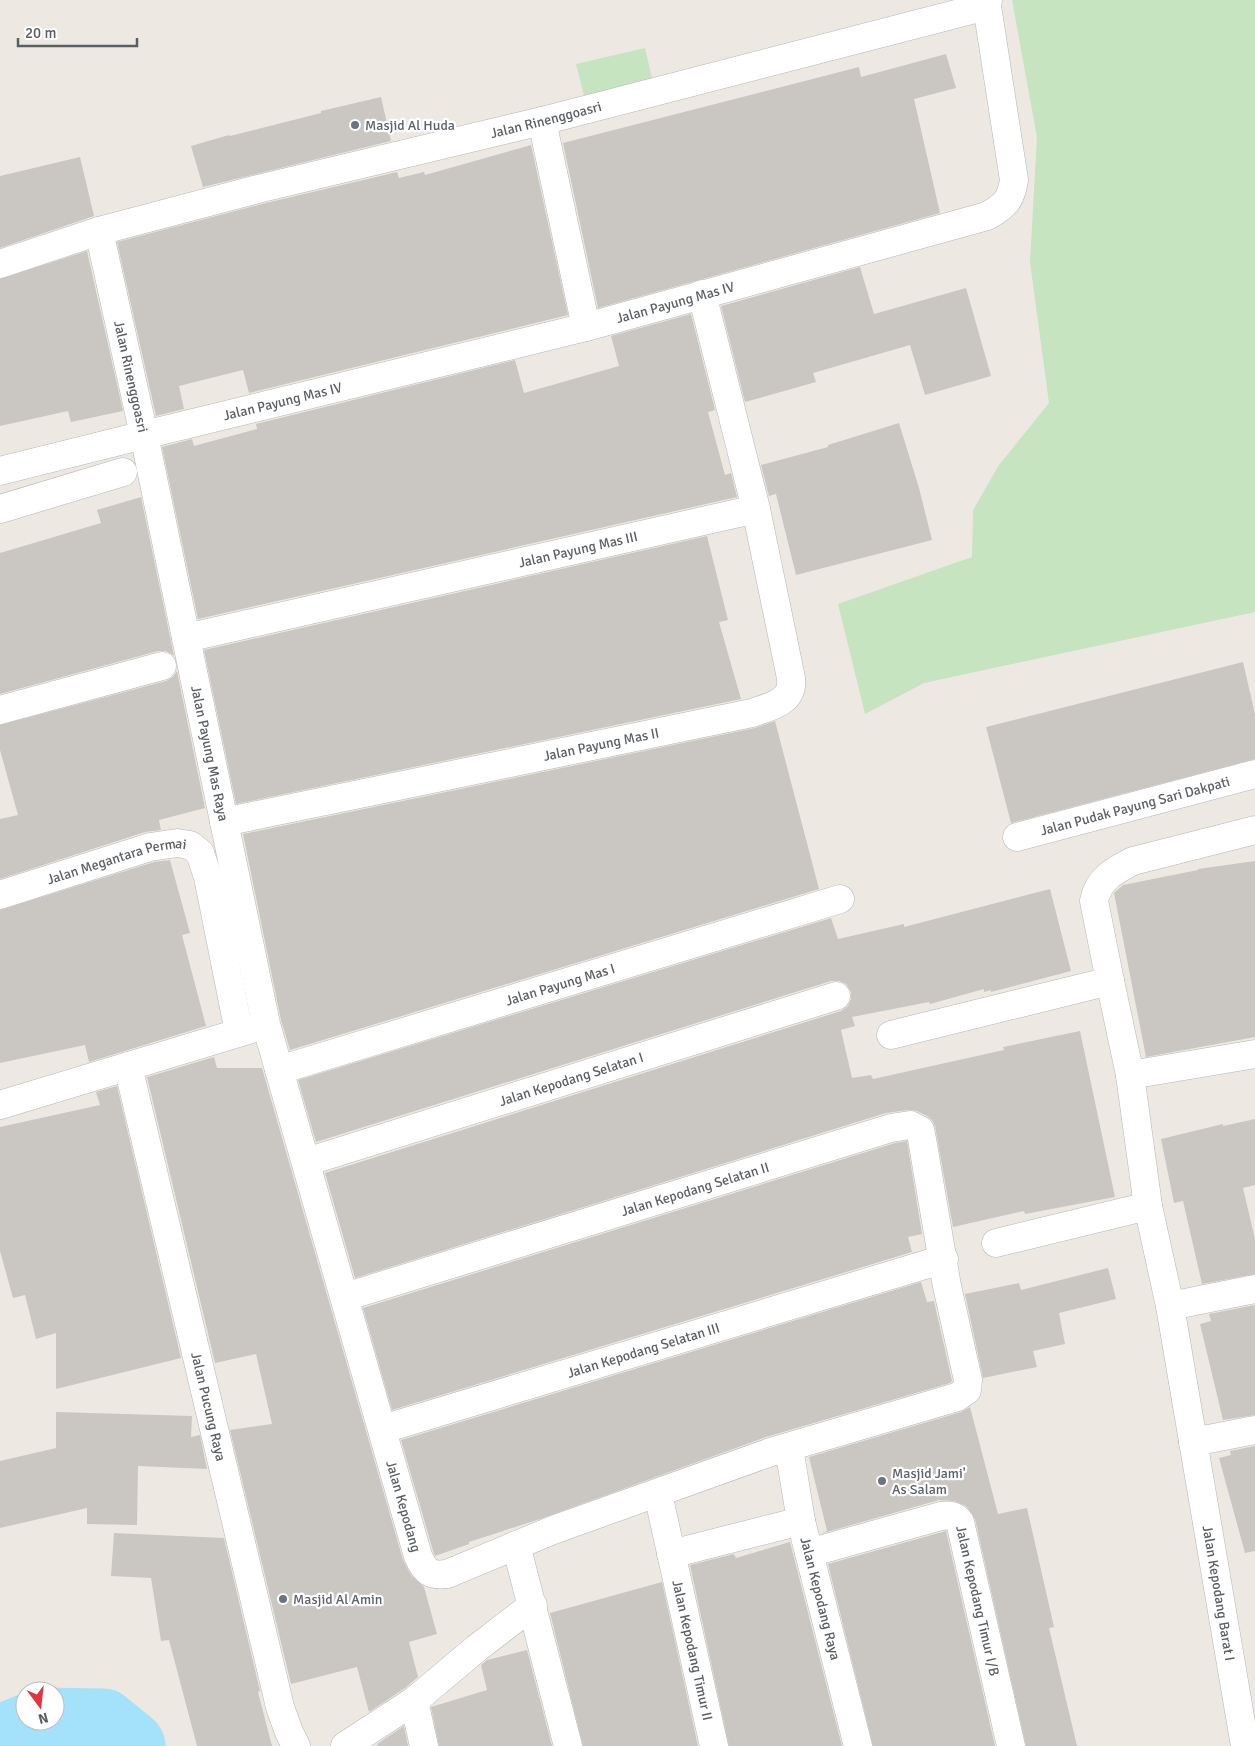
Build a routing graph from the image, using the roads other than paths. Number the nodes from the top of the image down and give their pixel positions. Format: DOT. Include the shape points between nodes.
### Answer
graph roads {
  1 [pos="988,3"];
  2 [pos="542,122"];
  3 [pos="99,232"];
  4 [pos="0,264"];
  5 [pos="702,294"];
  6 [pos="586,327"];
  7 [pos="144,434"];
  8 [pos="0,471"];
  9 [pos="123,472"];
  10 [pos="0,509"];
  11 [pos="756,509"];
  12 [pos="186,638"];
  13 [pos="162,666"];
  14 [pos="0,710"];
  15 [pos="1255,774"];
  16 [pos="224,822"];
  17 [pos="1255,830"];
  18 [pos="1017,838"];
  19 [pos="0,895"];
  20 [pos="840,899"];
  21 [pos="1110,980"];
  22 [pos="836,996"];
  23 [pos="266,1024"];
  24 [pos="239,1032"];
  25 [pos="891,1034"];
  26 [pos="1255,1054"];
  27 [pos="128,1066"];
  28 [pos="279,1070"];
  29 [pos="1130,1075"];
  30 [pos="0,1105"];
  31 [pos="306,1162"];
  32 [pos="1148,1206"];
  33 [pos="996,1243"];
  34 [pos="944,1259"];
  35 [pos="1255,1289"];
  36 [pos="345,1297"];
  37 [pos="1170,1306"];
  38 [pos="383,1429"];
  39 [pos="1255,1430"];
  40 [pos="1193,1442"];
  41 [pos="789,1448"];
  42 [pos="658,1494"];
  43 [pos="801,1521"];
  44 [pos="516,1545"];
  45 [pos="809,1553"];
  46 [pos="671,1554"];
  47 [pos="533,1605"];
  48 [pos="414,1701"];
  49 [pos="296,1746"];
  50 [pos="345,1746"];
  51 [pos="424,1746"];
  52 [pos="568,1746"];
  53 [pos="714,1746"];
  54 [pos="858,1746"];
  55 [pos="1011,1746"];
  56 [pos="1245,1746"];
  1 -- 2 [label="street, Jalan Rinenggoasri"];
  1 -- 5 [label="street, Jalan Payung Mas IV" via="1013,172 1012,194 1008,201 987,216"];
  2 -- 3 [label="street, Jalan Rinenggoasri" via="262,188"];
  2 -- 6 [label="street"];
  3 -- 4 [label="street, Jalan Rinenggoasri"];
  3 -- 7 [label="street, Jalan Rinenggoasri"];
  5 -- 6 [label="street, Jalan Payung Mas IV"];
  5 -- 11 [label="street"];
  6 -- 7 [label="street, Jalan Payung Mas IV"];
  7 -- 8 [label="street, Jalan Rinenggoasri"];
  7 -- 12 [label="street, Jalan Payung Mas Raya"];
  9 -- 10 [label="street"];
  11 -- 12 [label="street, Jalan Payung Mas III"];
  11 -- 16 [label="street, Jalan Payung Mas II" via="791,678 792,688 784,700 752,712"];
  12 -- 16 [label="street, Jalan Payung Mas Raya"];
  13 -- 14 [label="street"];
  15 -- 18 [label="street, Jalan Pudak Payung Sari Dakpati"];
  16 -- 23 [label="street, Jalan Payung Mas Raya"];
  17 -- 21 [label="street" via="1134,861 1103,880 1094,901"];
  19 -- 24 [label="street, Jalan Megantara Permai" via="150,846 190,845 200,853 208,877"];
  20 -- 28 [label="street, Jalan Payung Mas I"];
  21 -- 25 [label="street"];
  21 -- 29 [label="street"];
  22 -- 31 [label="street, Jalan Kepodang Selatan I"];
  23 -- 24 [label="street"];
  23 -- 28 [label="street, Jalan Payung Mas Raya"];
  24 -- 27 [label="street"];
  26 -- 29 [label="street"];
  27 -- 30 [label="street"];
  27 -- 49 [label="street, Jalan Pucung Raya" via="280,1707"];
  28 -- 31 [label="street, Jalan Kepodang"];
  29 -- 32 [label="street"];
  31 -- 36 [label="street, Jalan Kepodang"];
  32 -- 33 [label="street"];
  32 -- 37 [label="street"];
  34 -- 36 [label="street, Jalan Kepodang Selatan II" via="920,1130 910,1125 891,1128"];
  34 -- 38 [label="street, Jalan Kepodang Selatan III"];
  34 -- 41 [label="street, Jalan Kepodang" via="968,1380 966,1390 957,1397"];
  35 -- 37 [label="street"];
  36 -- 38 [label="street, Jalan Kepodang"];
  37 -- 40 [label="street"];
  38 -- 44 [label="street, Jalan Kepodang" via="424,1569 436,1576 448,1574"];
  39 -- 40 [label="street"];
  40 -- 56 [label="street, Jalan Kepodang Barat I"];
  41 -- 42 [label="street, Jalan Kepodang"];
  41 -- 43 [label="street, Jalan Kepodang Raya"];
  42 -- 44 [label="street, Jalan Kepodang"];
  42 -- 46 [label="street, Jalan Kepodang Timur II"];
  43 -- 45 [label="street, Jalan Kepodang Raya"];
  43 -- 46 [label="street"];
  44 -- 47 [label="street"];
  45 -- 54 [label="street, Jalan Kepodang Raya"];
  45 -- 55 [label="street, Jalan Kepodang Timur I/B" via="941,1516 956,1517 960,1522"];
  46 -- 53 [label="street, Jalan Kepodang Timur II"];
  47 -- 48 [label="street"];
  47 -- 52 [label="street"];
  48 -- 50 [label="street"];
  48 -- 51 [label="street"];
}
